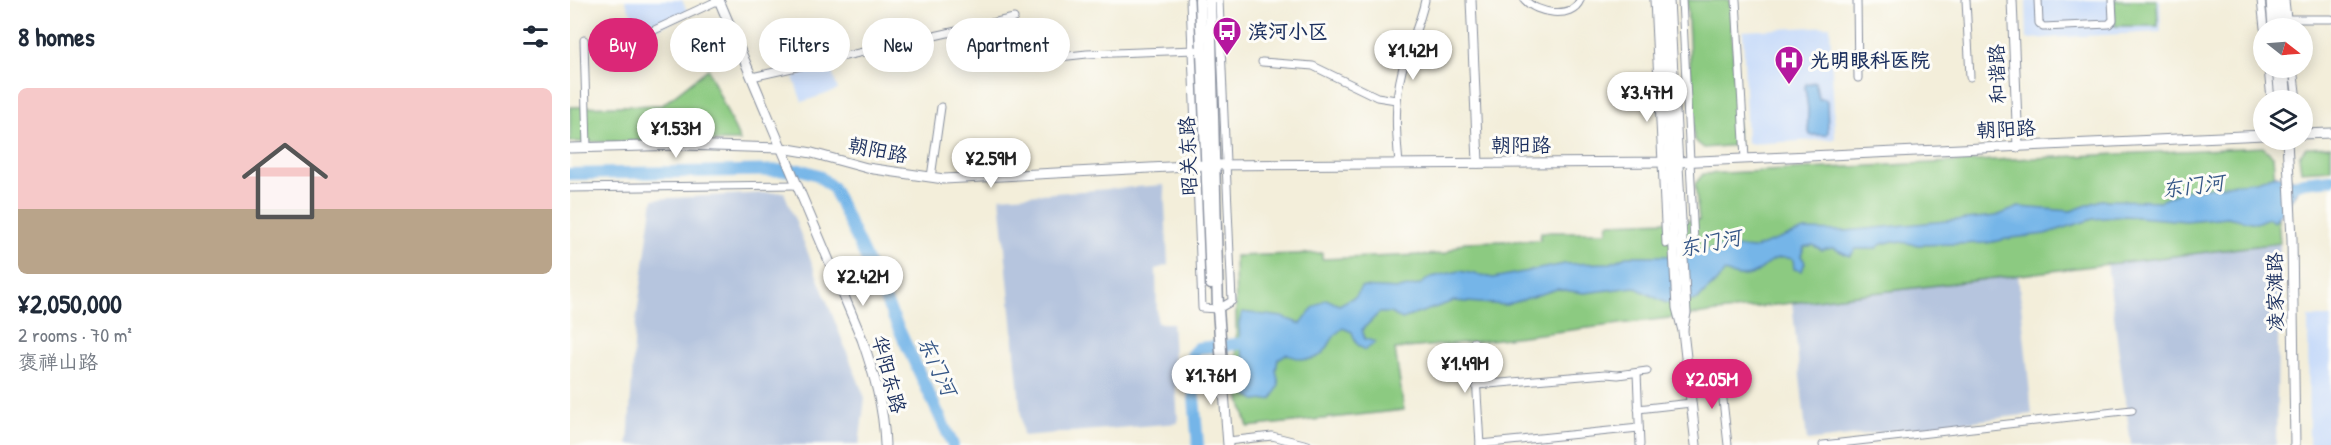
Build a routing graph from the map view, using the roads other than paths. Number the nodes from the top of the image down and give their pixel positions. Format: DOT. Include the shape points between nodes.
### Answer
graph roads {
  1 [pos="719,0"];
  2 [pos="1190,0"];
  3 [pos="1200,0"];
  4 [pos="1210,0"];
  5 [pos="1219,0"];
  6 [pos="1425,0"];
  7 [pos="1471,0"];
  8 [pos="1525,0"];
  9 [pos="1580,0"];
  10 [pos="1654,0"];
  11 [pos="1660,0"];
  12 [pos="1669,0"];
  13 [pos="1682,0"];
  14 [pos="1736,0"];
  15 [pos="1857,0"];
  16 [pos="1966,0"];
  17 [pos="2012,0"];
  18 [pos="2038,0"];
  19 [pos="2112,0"];
  20 [pos="2260,0"];
  21 [pos="2271,0"];
  22 [pos="2278,0"];
  23 [pos="2285,0"];
  24 [pos="2263,18"];
  25 [pos="2272,18"];
  26 [pos="2281,18"];
  27 [pos="2283,18"];
  28 [pos="2331,19"];
  29 [pos="2313,20"];
  30 [pos="658,28"];
  31 [pos="946,33"];
  32 [pos="584,40"];
  33 [pos="1202,50"];
  34 [pos="1070,56"];
  35 [pos="1262,62"];
  36 [pos="752,77"];
  37 [pos="1970,77"];
  38 [pos="1858,78"];
  39 [pos="1396,100"];
  40 [pos="941,107"];
  41 [pos="2331,133"];
  42 [pos="2313,134"];
  43 [pos="2253,136"];
  44 [pos="586,147"];
  45 [pos="2019,147"];
  46 [pos="570,148"];
  47 [pos="2288,150"];
  48 [pos="784,153"];
  49 [pos="1745,159"];
  50 [pos="1690,161"];
  51 [pos="1669,162"];
  52 [pos="1478,163"];
  53 [pos="1399,164"];
  54 [pos="1211,165"];
  55 [pos="931,177"];
  56 [pos="796,183"];
  57 [pos="570,188"];
  58 [pos="1694,242"];
  59 [pos="1666,244"];
  60 [pos="1218,309"];
  61 [pos="1474,342"];
  62 [pos="1222,365"];
  63 [pos="1647,371"];
  64 [pos="1636,373"];
  65 [pos="1688,382"];
  66 [pos="1477,385"];
  67 [pos="1691,403"];
  68 [pos="1638,408"];
  69 [pos="2132,410"];
  70 [pos="1639,428"];
  71 [pos="1228,443"];
  72 [pos="1480,444"];
  73 [pos="885,445"];
  74 [pos="1308,445"];
  75 [pos="1640,445"];
  76 [pos="1696,445"];
  77 [pos="1728,445"];
  78 [pos="1823,445"];
  79 [pos="2295,445"];
  1 -- 30 [label="street"];
  1 -- 36 [label="main road"];
  2 -- 33 [label="street"];
  3 -- 33 [label="main road, 昭关东路"];
  4 -- 33 [label="main road, 昭关东路"];
  5 -- 54 [label="street"];
  6 -- 39 [label="street"];
  7 -- 52 [label="main road"];
  8 -- 9 [label="street" via="1536,9 1561,12 1578,5"];
  10 -- 51 [label="street"];
  11 -- 51 [label="main road"];
  12 -- 51 [label="main road"];
  13 -- 50 [label="street"];
  14 -- 49 [label="street"];
  15 -- 38 [label="street"];
  16 -- 37 [label="street"];
  17 -- 45 [label="main road, 和谐路"];
  18 -- 19 [label="street" via="2039,23 2043,27 2109,24 2113,20"];
  20 -- 24 [label="street"];
  21 -- 25 [label="main road"];
  22 -- 26 [label="main road"];
  23 -- 27 [label="street"];
  28 -- 29 [label="street"];
  31 -- 36 [label="street"];
  32 -- 44 [label="street"];
  33 -- 34 [label="street"];
  33 -- 54 [label="main road, 昭关东路"];
  33 -- 54 [label="street"];
  35 -- 39 [label="street" via="1313,66 1377,97"];
  36 -- 48 [label="main road"];
  39 -- 53 [label="street"];
  40 -- 55 [label="street"];
  41 -- 42 [label="main road"];
  43 -- 45 [label="main road, 朝阳路"];
  44 -- 46 [label="main road, 朝阳路"];
  44 -- 48 [label="main road, 朝阳路" via="682,145"];
  45 -- 49 [label="main road, 朝阳路"];
  47 -- 79 [label="main road, 凌家滩路"];
  48 -- 55 [label="main road, 朝阳路" via="812,153 867,168"];
  48 -- 56 [label="main road, 华阳东路"];
  49 -- 50 [label="main road, 朝阳路"];
  50 -- 51 [label="main road, 朝阳路"];
  50 -- 58 [label="street"];
  51 -- 52 [label="main road, 朝阳路"];
  51 -- 59 [label="street"];
  51 -- 65 [label="main road"];
  52 -- 53 [label="main road, 朝阳路"];
  53 -- 54 [label="main road, 朝阳路"];
  54 -- 55 [label="main road, 朝阳路"];
  54 -- 60 [label="main road, 昭关东路"];
  54 -- 60 [label="street" via="1202,308"];
  56 -- 57 [label="street"];
  56 -- 73 [label="main road, 华阳东路" via="878,386"];
  60 -- 62 [label="main road, 昭关东路"];
  61 -- 66 [label="street"];
  62 -- 71 [label="main road, 昭关东路"];
  63 -- 64 [label="street"];
  64 -- 66 [label="street"];
  64 -- 68 [label="street"];
  65 -- 67 [label="main road"];
  65 -- 77 [label="street" via="1721,382"];
  66 -- 72 [label="street"];
  67 -- 68 [label="street"];
  67 -- 76 [label="main road"];
  68 -- 70 [label="street"];
  69 -- 78 [label="street"];
  70 -- 72 [label="street"];
  70 -- 75 [label="street"];
  71 -- 74 [label="street" via="1272,436"];
}
